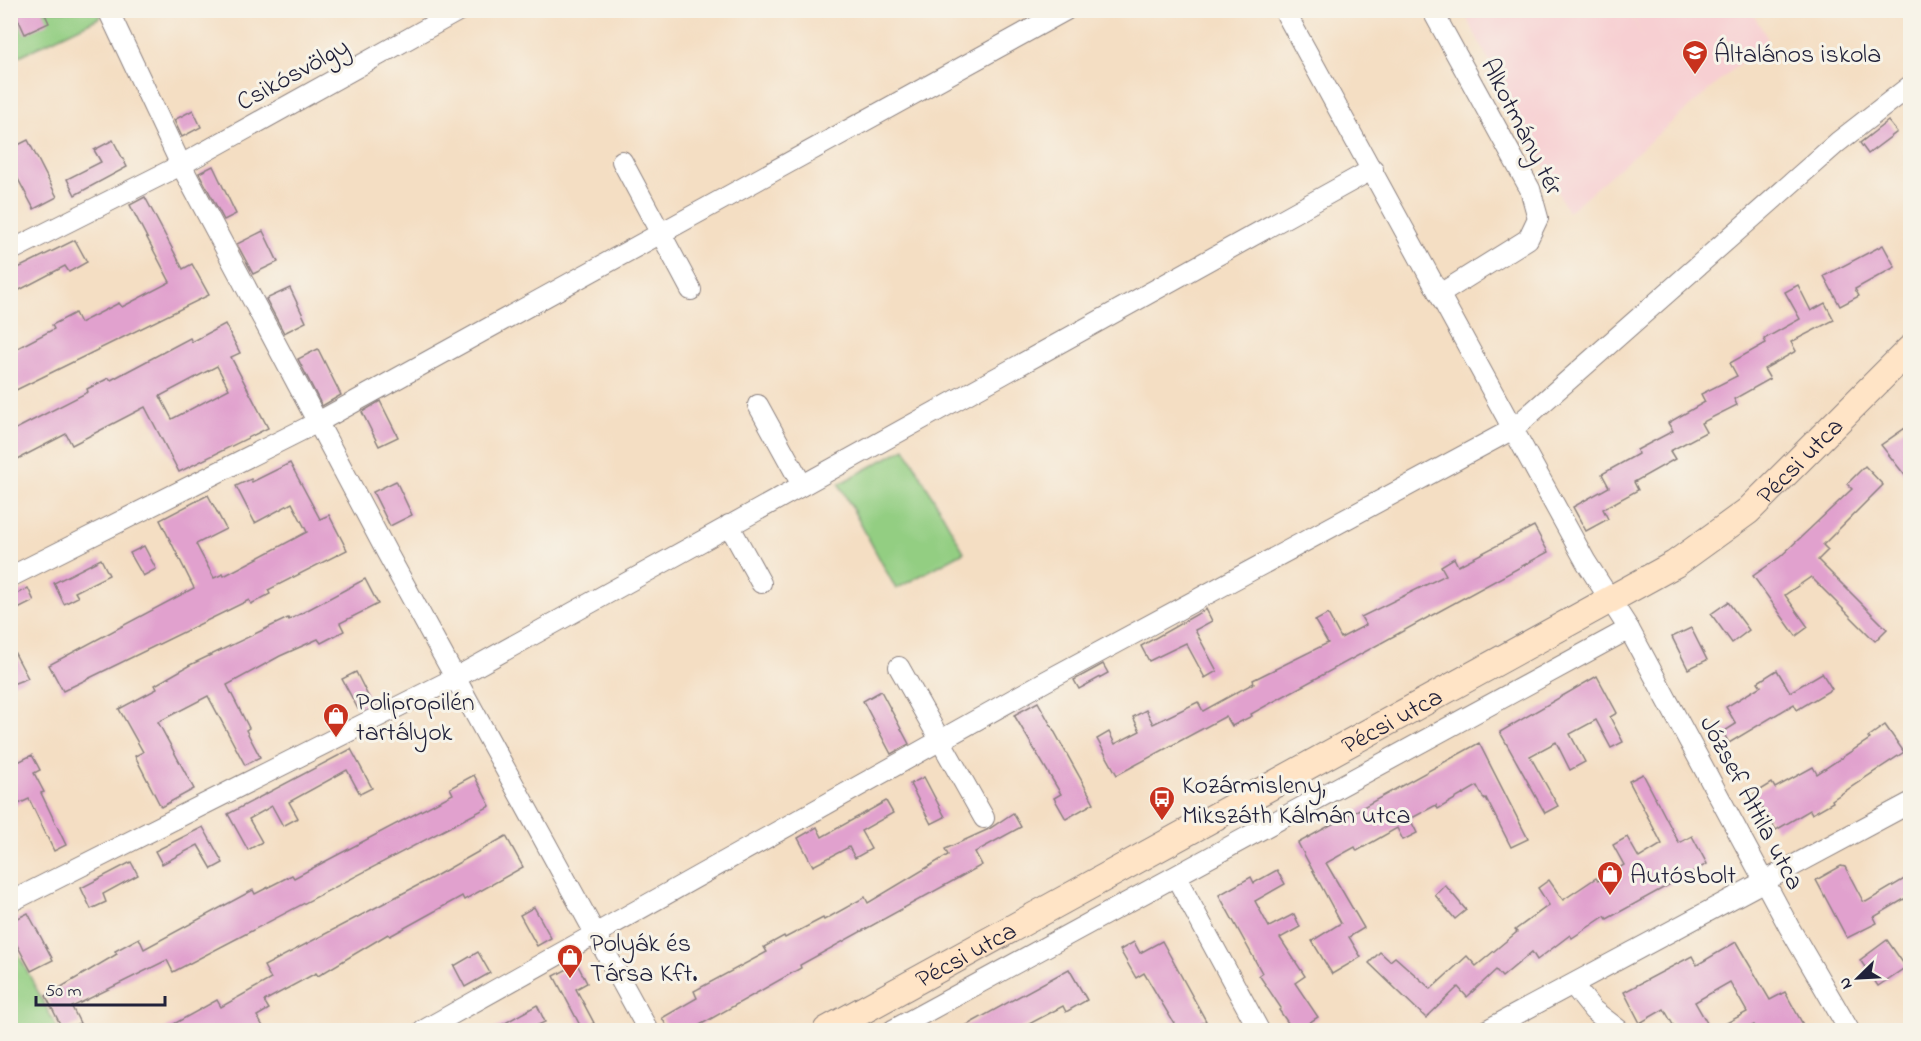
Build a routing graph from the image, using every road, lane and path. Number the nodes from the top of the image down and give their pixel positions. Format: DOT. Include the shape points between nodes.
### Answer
graph roads {
  1 [pos="108,10"];
  2 [pos="460,10"];
  3 [pos="1066,10"];
  4 [pos="1284,10"];
  5 [pos="1432,10"];
  6 [pos="1911,86"];
  7 [pos="622,161"];
  8 [pos="181,165"];
  9 [pos="1373,169"];
  10 [pos="660,234"];
  11 [pos="10,250"];
  12 [pos="691,290"];
  13 [pos="1440,294"];
  14 [pos="1911,349"];
  15 [pos="758,405"];
  16 [pos="318,422"];
  17 [pos="1512,429"];
  18 [pos="802,485"];
  19 [pos="729,525"];
  20 [pos="10,577"];
  21 [pos="761,583"];
  22 [pos="1610,599"];
  23 [pos="1629,629"];
  24 [pos="899,667"];
  25 [pos="455,678"];
  26 [pos="940,741"];
  27 [pos="1911,803"];
  28 [pos="984,818"];
  29 [pos="1176,877"];
  30 [pos="1764,880"];
  31 [pos="10,902"];
  32 [pos="595,934"];
  33 [pos="1573,985"];
  34 [pos="424,1030"];
  35 [pos="648,1030"];
  36 [pos="827,1030"];
  37 [pos="893,1030"];
  38 [pos="1259,1030"];
  39 [pos="1487,1030"];
  40 [pos="1619,1030"];
  41 [pos="1849,1030"];
  1 -- 8 [label="street"];
  2 -- 8 [label="street, Csikósvölgy"];
  3 -- 10 [label="street"];
  4 -- 9 [label="street, József Attila utca"];
  5 -- 13 [label="street, Alkotmány tér" via="1530,189 1538,218 1528,238"];
  6 -- 17 [label="street" via="1834,137"];
  7 -- 10 [label="street"];
  8 -- 11 [label="street, Csikósvölgy"];
  8 -- 16 [label="street"];
  9 -- 13 [label="street, József Attila utca"];
  9 -- 18 [label="street"];
  10 -- 12 [label="street"];
  10 -- 16 [label="street"];
  13 -- 17 [label="street, József Attila utca"];
  14 -- 22 [label="main road, Pécsi utca" via="1748,511 1675,564"];
  15 -- 18 [label="street"];
  16 -- 20 [label="street"];
  16 -- 25 [label="street"];
  17 -- 22 [label="street, József Attila utca"];
  17 -- 26 [label="street"];
  18 -- 19 [label="street"];
  19 -- 21 [label="street"];
  19 -- 25 [label="street"];
  22 -- 23 [label="street, József Attila utca"];
  22 -- 36 [label="main road, Pécsi utca"];
  23 -- 29 [label="street"];
  23 -- 30 [label="street, József Attila utca"];
  24 -- 26 [label="street"];
  25 -- 31 [label="street"];
  25 -- 32 [label="street"];
  26 -- 28 [label="street"];
  26 -- 32 [label="street"];
  27 -- 30 [label="street"];
  29 -- 37 [label="street"];
  29 -- 38 [label="street"];
  30 -- 33 [label="street"];
  30 -- 41 [label="street, József Attila utca"];
  32 -- 34 [label="street"];
  32 -- 35 [label="street"];
  33 -- 39 [label="street"];
  33 -- 40 [label="street" via="1593,1010"];
}
